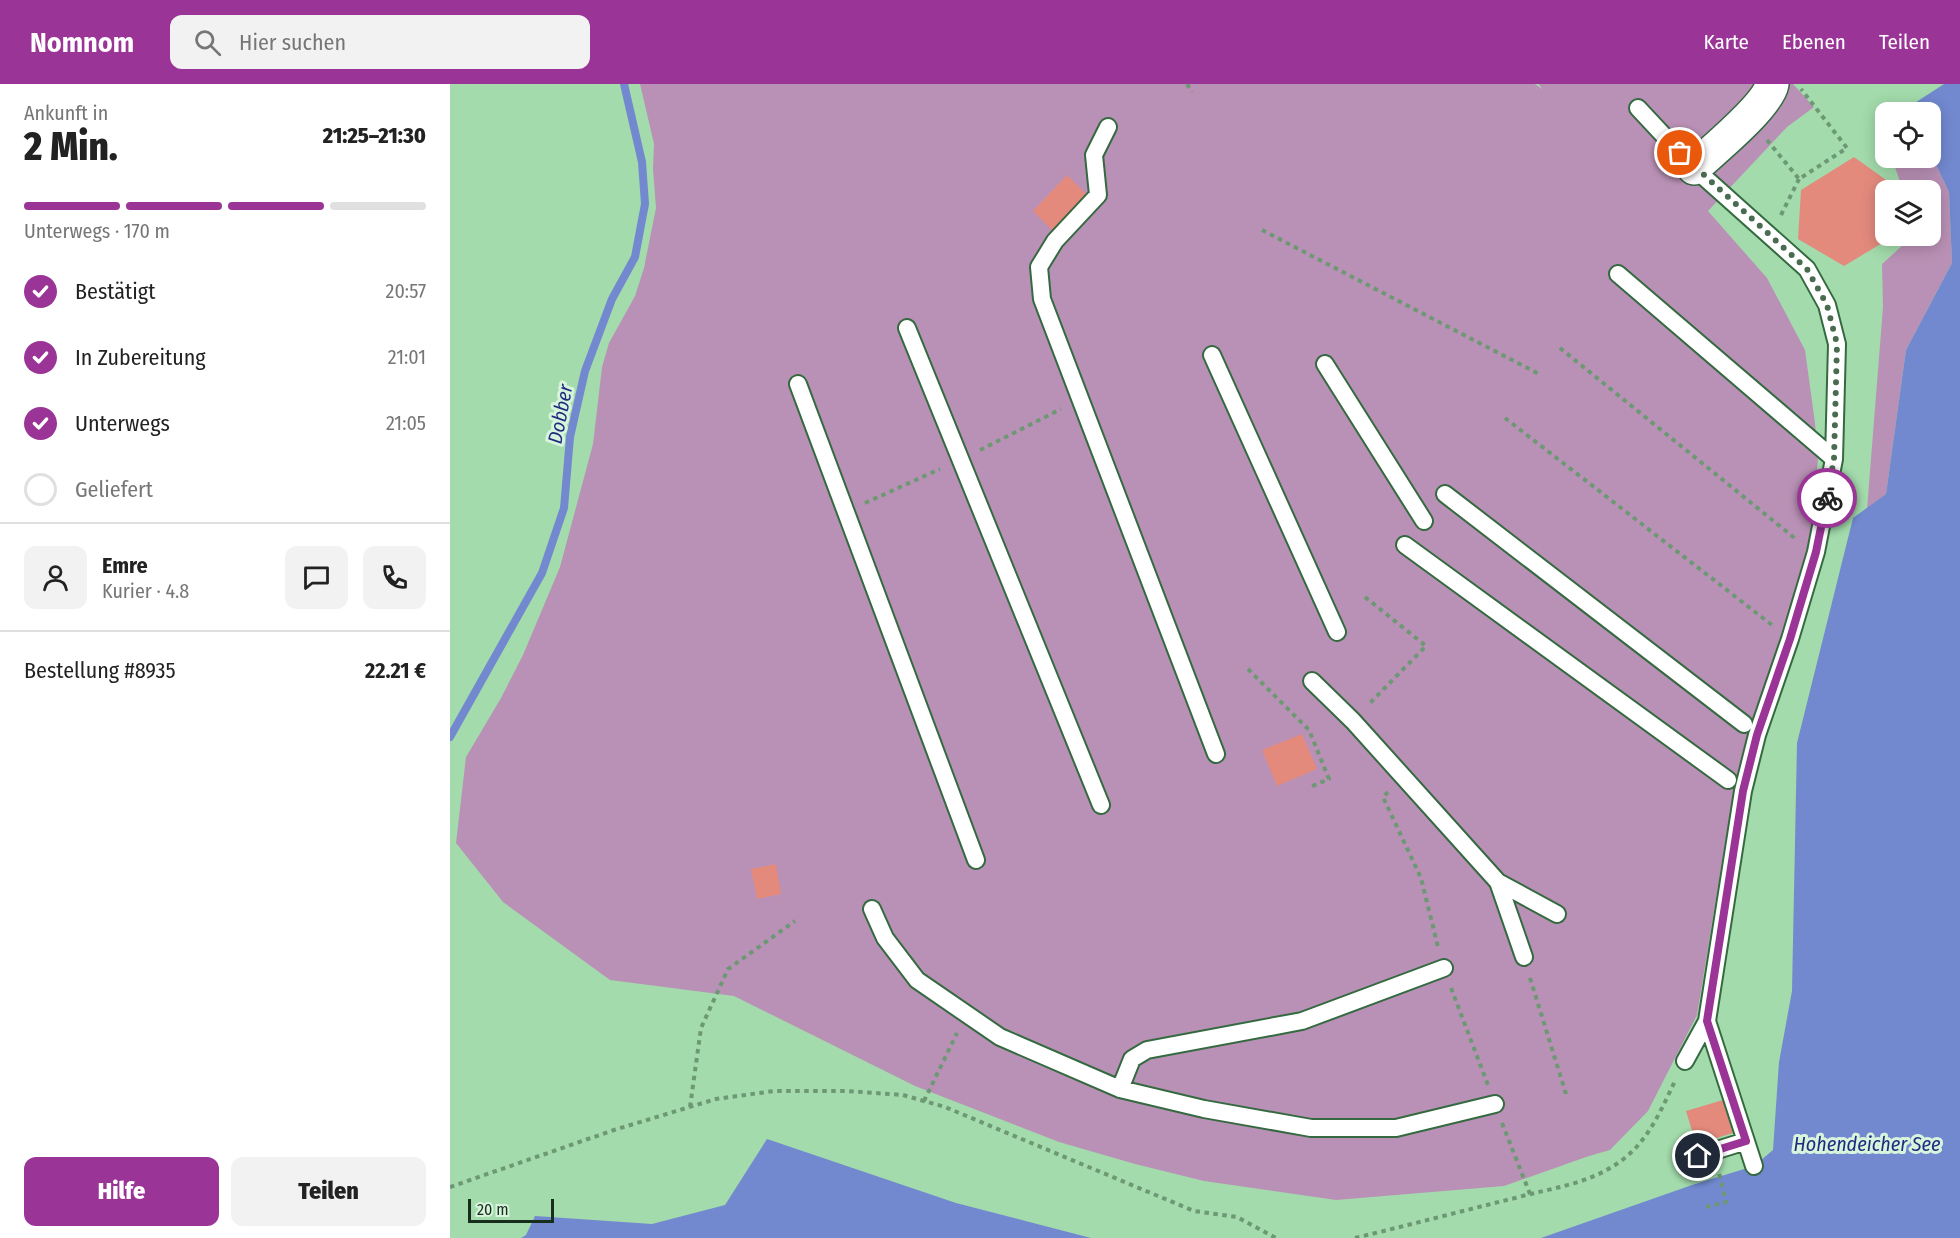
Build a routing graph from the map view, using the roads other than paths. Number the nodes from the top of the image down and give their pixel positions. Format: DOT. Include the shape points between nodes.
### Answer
graph roads {
  1 [pos="1772,84"];
  2 [pos="1638,108"];
  3 [pos="1107,127"];
  4 [pos="1694,168"];
  5 [pos="1618,274"];
  6 [pos="907,328"];
  7 [pos="1212,355"];
  8 [pos="1324,364"];
  9 [pos="798,384"];
  10 [pos="1834,459"];
  11 [pos="1445,494"];
  12 [pos="1424,521"];
  13 [pos="1405,545"];
  14 [pos="1337,632"];
  15 [pos="1312,681"];
  16 [pos="1744,724"];
  17 [pos="1216,754"];
  18 [pos="1728,780"];
  19 [pos="1101,806"];
  20 [pos="976,860"];
  21 [pos="1498,882"];
  22 [pos="872,909"];
  23 [pos="1557,914"];
  24 [pos="1524,957"];
  25 [pos="1444,968"];
  26 [pos="1707,1021"];
  27 [pos="1685,1061"];
  28 [pos="1120,1089"];
  29 [pos="1495,1104"];
  30 [pos="1746,1141"];
  31 [pos="1698,1156"];
  32 [pos="1754,1166"];
  1 -- 4 [label="street" via="1747,118"];
  2 -- 4 [label="lane"];
  3 -- 17 [label="lane" via="1094,155 1098,195 1055,241 1039,267 1042,299"];
  4 -- 10 [label="lane" via="1807,269 1827,305 1837,344"];
  5 -- 10 [label="lane"];
  6 -- 19 [label="lane"];
  7 -- 14 [label="lane"];
  8 -- 12 [label="lane"];
  9 -- 20 [label="lane"];
  10 -- 26 [label="lane" via="1816,552 1743,791"];
  11 -- 16 [label="lane"];
  13 -- 18 [label="lane"];
  15 -- 21 [label="lane"];
  21 -- 23 [label="lane"];
  21 -- 24 [label="lane"];
  22 -- 28 [label="lane" via="885,938 917,980 1000,1037"];
  25 -- 28 [label="lane" via="1302,1021 1147,1050 1132,1059"];
  26 -- 27 [label="lane"];
  26 -- 30 [label="lane"];
  28 -- 29 [label="lane" via="1311,1128 1396,1128"];
  30 -- 31 [label="lane"];
  30 -- 32 [label="lane"];
}
